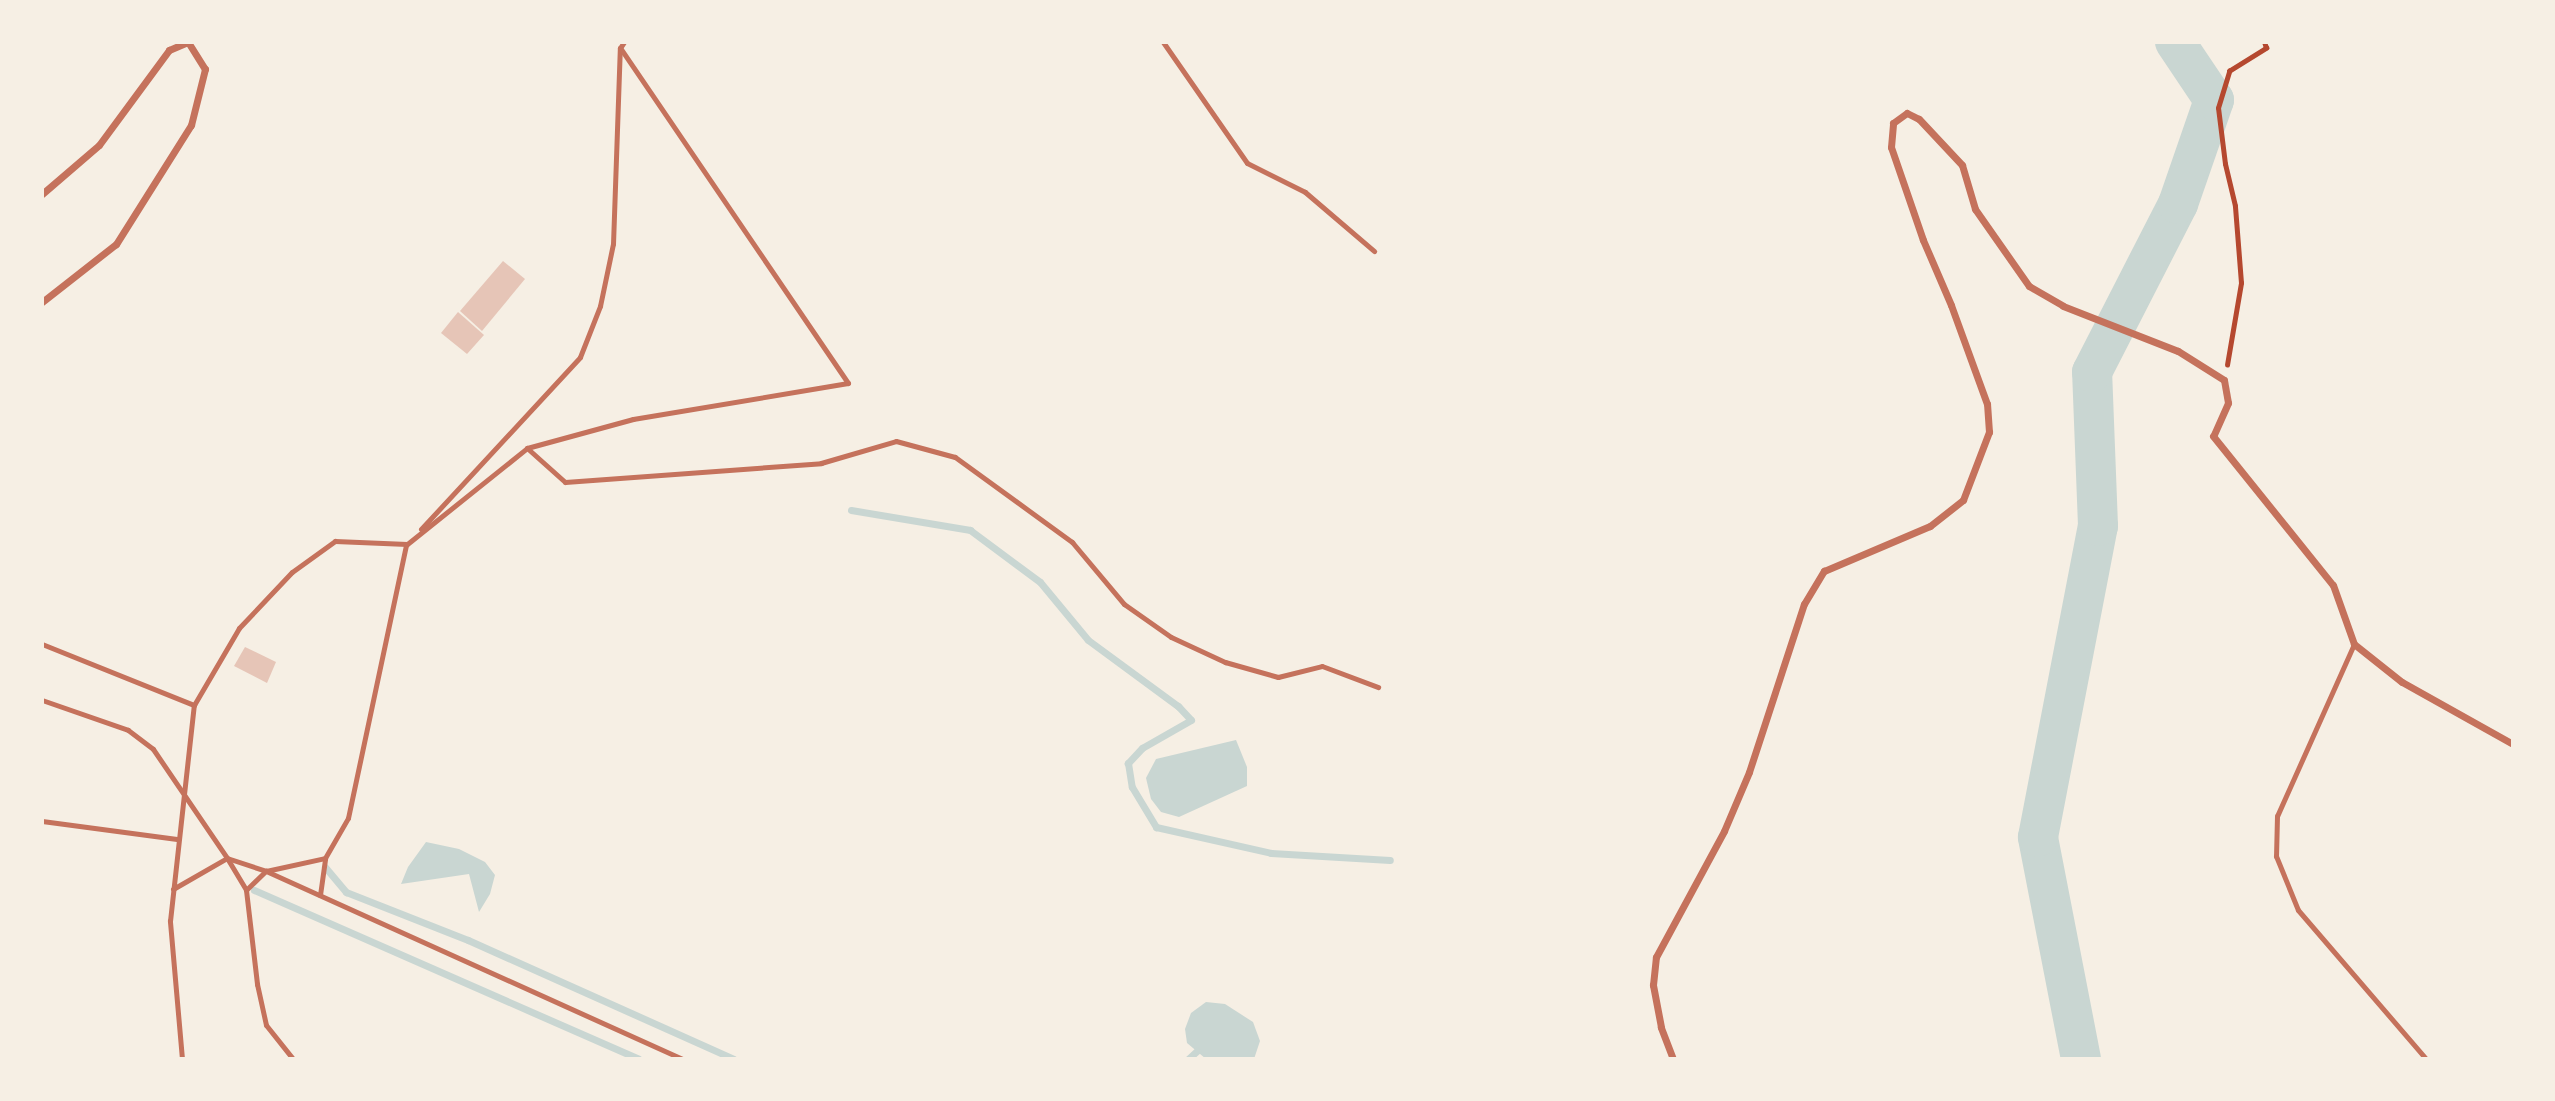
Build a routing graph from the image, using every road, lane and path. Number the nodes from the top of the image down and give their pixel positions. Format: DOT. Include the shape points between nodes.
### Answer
graph roads {
  1 [pos="188,42"];
  2 [pos="1163,42"];
  3 [pos="2264,42"];
  4 [pos="622,45"];
  5 [pos="42,194"];
  6 [pos="1374,251"];
  7 [pos="42,302"];
  8 [pos="2224,380"];
  9 [pos="527,448"];
  10 [pos="406,545"];
  11 [pos="42,644"];
  12 [pos="2354,644"];
  13 [pos="1378,687"];
  14 [pos="42,700"];
  15 [pos="194,705"];
  16 [pos="2513,744"];
  17 [pos="185,791"];
  18 [pos="42,821"];
  19 [pos="177,839"];
  20 [pos="227,858"];
  21 [pos="325,858"];
  22 [pos="266,871"];
  23 [pos="173,889"];
  24 [pos="246,890"];
  25 [pos="320,895"];
  26 [pos="182,1059"];
  27 [pos="293,1059"];
  28 [pos="683,1059"];
  29 [pos="1673,1059"];
  30 [pos="2426,1059"];
  1 -- 5 [label="street" via="169,50 99,145"];
  1 -- 7 [label="street" via="205,69 191,125 116,244"];
  2 -- 6 [label="lane" via="1247,163 1305,192"];
  3 -- 8 [label="path" via="2266,48 2230,71 2218,108 2235,205 2241,283"];
  4 -- 9 [label="lane" via="848,383 633,419"];
  4 -- 10 [label="lane" via="612,244 600,306 580,357"];
  8 -- 12 [label="street" via="2228,403 2213,436 2333,584"];
  8 -- 29 [label="street" via="2178,351 2063,306 2029,286 1975,209 1962,165 1919,119 1907,114 1900,117 1890,132 1891,146 1982,391 1989,432 1963,500 1930,526 1824,571 1804,604 1749,772 1724,831 1656,957 1653,985"];
  9 -- 10 [label="lane"];
  9 -- 13 [label="lane" via="565,482 821,463 896,441 954,457 1072,542 1124,604 1171,637 1225,662 1278,677 1322,666"];
  10 -- 15 [label="lane" via="335,541 292,572 239,628"];
  10 -- 21 [label="lane" via="348,818"];
  11 -- 15 [label="lane"];
  12 -- 16 [label="street" via="2402,682"];
  12 -- 30 [label="lane" via="2277,816 2276,856 2298,909"];
  14 -- 17 [label="lane" via="128,730 153,749"];
  15 -- 17 [label="lane"];
  17 -- 19 [label="lane"];
  17 -- 20 [label="lane"];
  18 -- 19 [label="lane"];
  19 -- 23 [label="lane"];
  20 -- 22 [label="lane"];
  20 -- 23 [label="lane"];
  20 -- 24 [label="lane"];
  21 -- 22 [label="lane"];
  21 -- 25 [label="lane"];
  22 -- 24 [label="lane"];
  22 -- 25 [label="lane"];
  23 -- 26 [label="lane" via="170,921"];
  24 -- 27 [label="lane" via="266,1025"];
  25 -- 28 [label="lane"];
}
